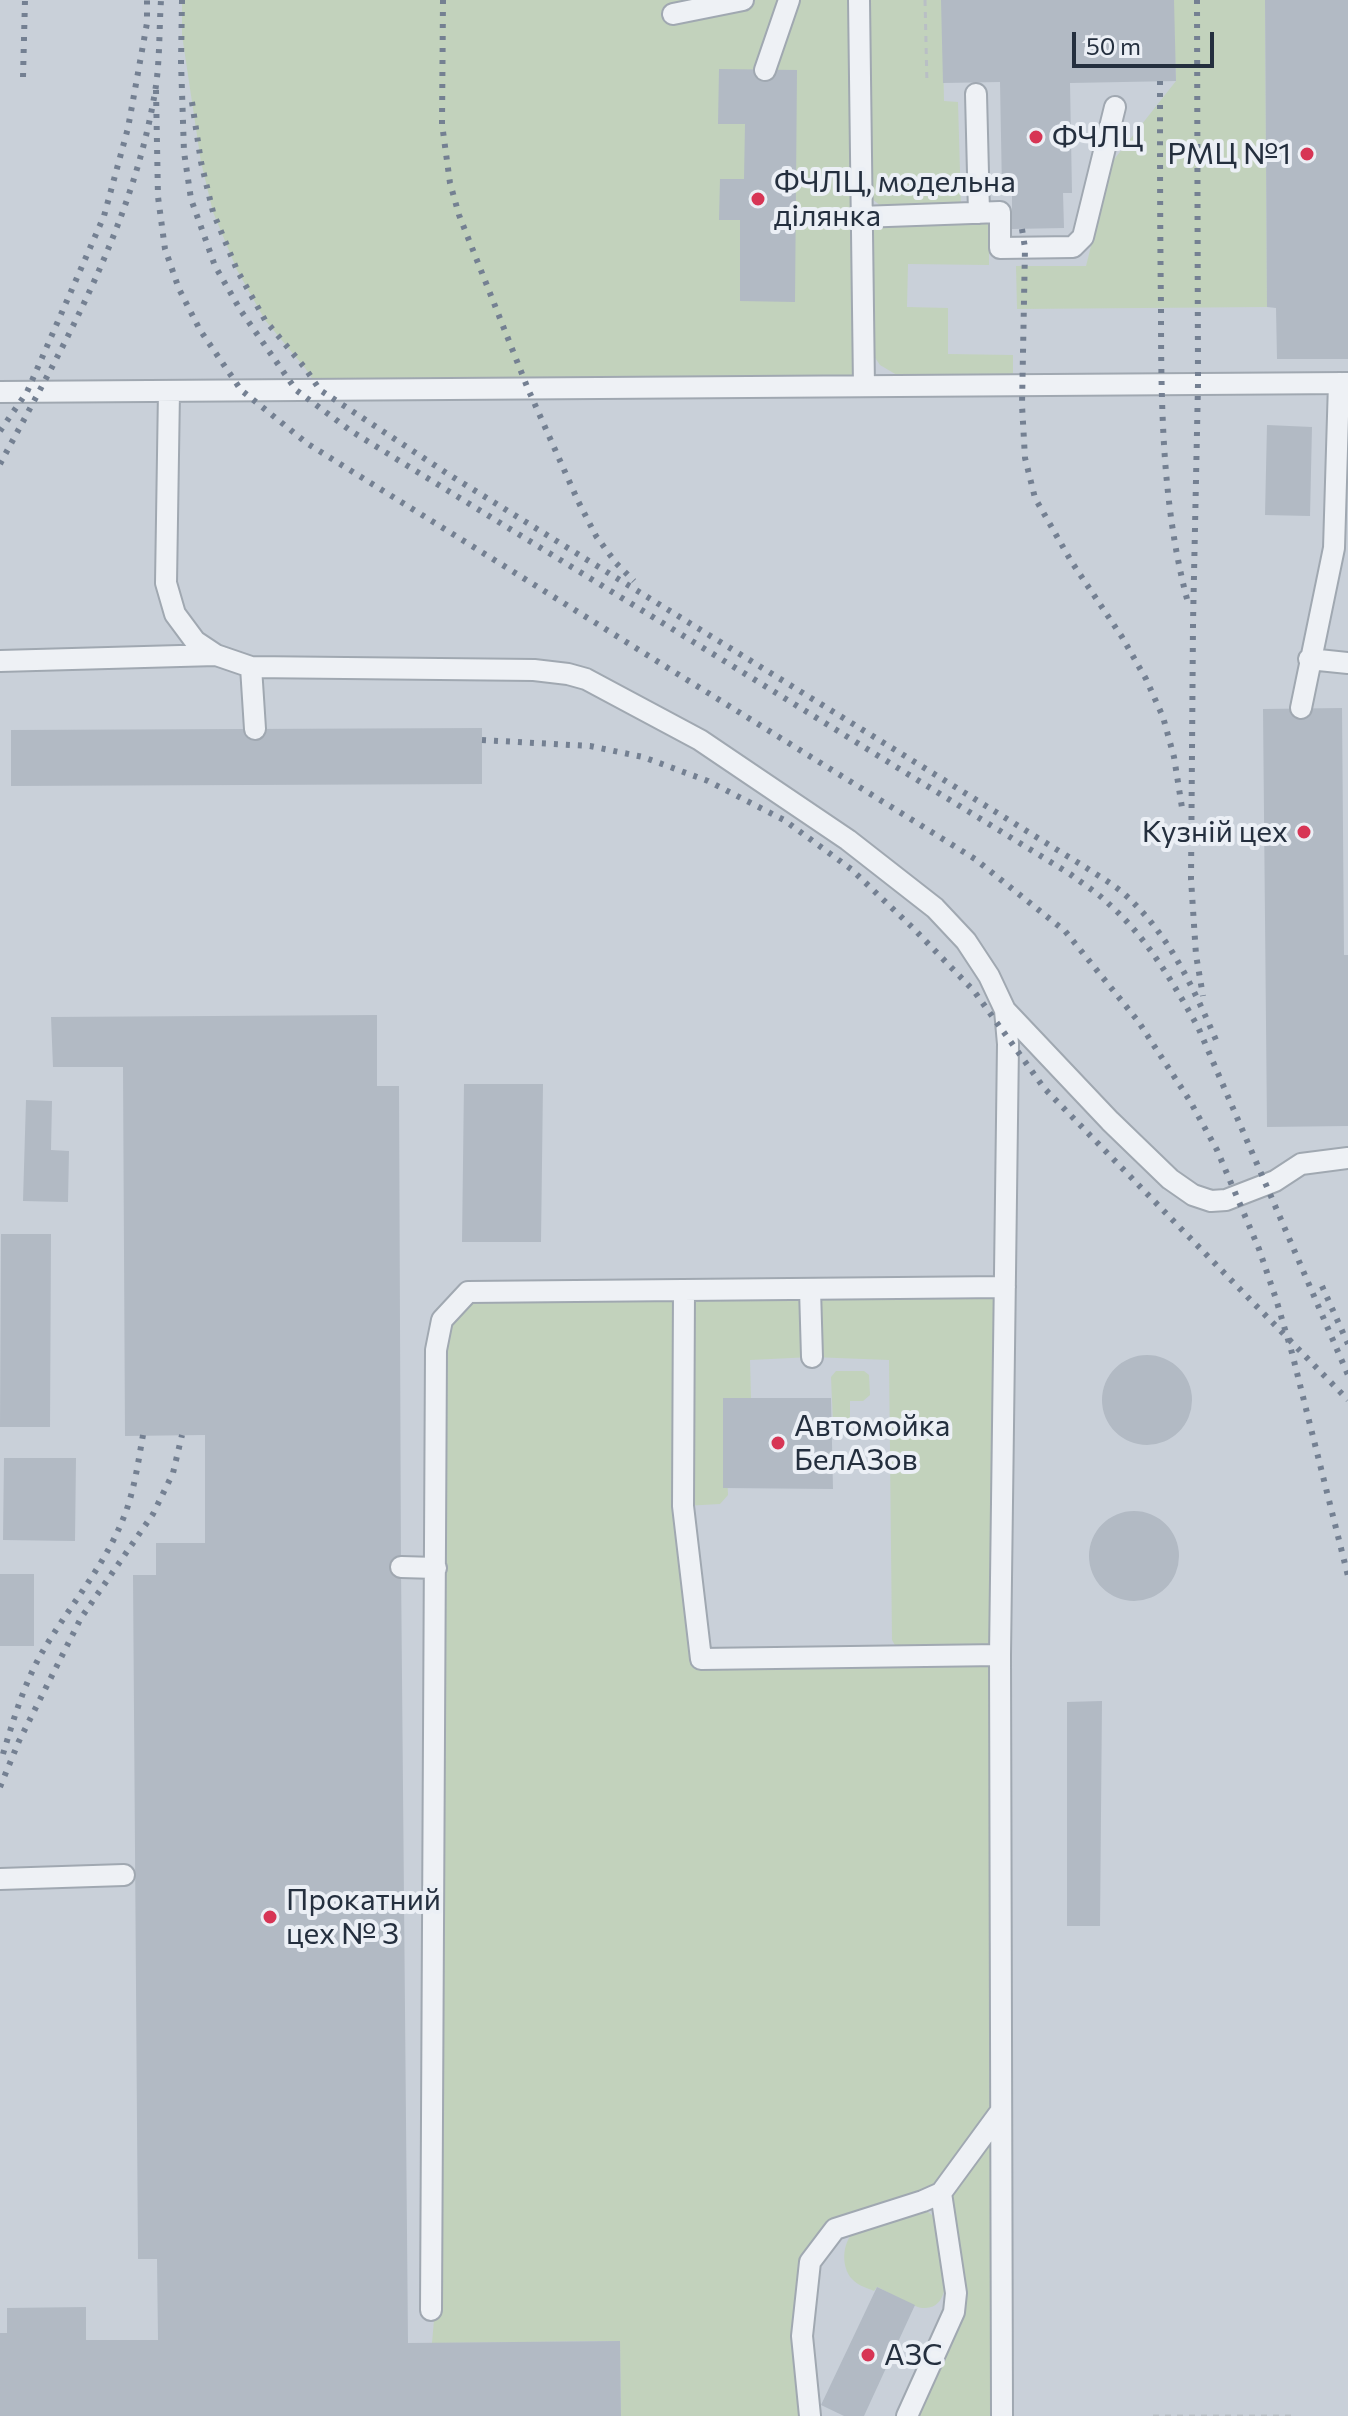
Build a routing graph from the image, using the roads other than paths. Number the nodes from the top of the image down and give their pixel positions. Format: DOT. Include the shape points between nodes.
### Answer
graph roads {
  1 [pos="789,0"];
  2 [pos="859,0"];
  3 [pos="734,1"];
  4 [pos="673,14"];
  5 [pos="765,70"];
  6 [pos="976,94"];
  7 [pos="1115,107"];
  8 [pos="979,213"];
  9 [pos="860,217"];
  10 [pos="1344,383"];
  11 [pos="864,386"];
  12 [pos="169,391"];
  13 [pos="0,392"];
  14 [pos="216,655"];
  15 [pos="1309,659"];
  16 [pos="0,661"];
  17 [pos="1348,663"];
  18 [pos="251,667"];
  19 [pos="1301,708"];
  20 [pos="255,729"];
  21 [pos="1005,1010"];
  22 [pos="1348,1158"];
  23 [pos="1005,1287"];
  24 [pos="810,1289"];
  25 [pos="684,1290"];
  26 [pos="812,1357"];
  27 [pos="401,1567"];
  28 [pos="436,1568"];
  29 [pos="1000,1655"];
  30 [pos="124,1875"];
  31 [pos="0,1879"];
  32 [pos="1001,2111"];
  33 [pos="941,2193"];
  34 [pos="431,2310"];
  35 [pos="810,2416"];
  36 [pos="907,2416"];
  37 [pos="1002,2416"];
  1 -- 5 [label="lane"];
  2 -- 9 [label="lane"];
  3 -- 4 [label="lane"];
  6 -- 8 [label="lane"];
  7 -- 8 [label="lane" via="1083,237 1073,247 1000,248 1000,212"];
  8 -- 9 [label="lane"];
  9 -- 11 [label="lane"];
  10 -- 11 [label="lane"];
  10 -- 15 [label="lane" via="1334,548"];
  11 -- 12 [label="lane"];
  12 -- 13 [label="lane"];
  12 -- 14 [label="lane" via="166,583 175,614 195,641"];
  14 -- 16 [label="lane"];
  14 -- 18 [label="lane"];
  15 -- 17 [label="lane"];
  15 -- 19 [label="lane"];
  18 -- 20 [label="lane"];
  18 -- 21 [label="lane" via="534,670 568,674 600,686 700,740 848,840 935,908 966,941"];
  21 -- 22 [label="lane" via="1110,1121 1193,1195 1226,1200 1275,1181 1301,1164"];
  21 -- 23 [label="lane"];
  23 -- 24 [label="lane"];
  23 -- 29 [label="lane"];
  24 -- 25 [label="lane"];
  24 -- 26 [label="lane"];
  25 -- 28 [label="lane" via="468,1292 442,1320 436,1350"];
  25 -- 29 [label="lane" via="683,1506 701,1659"];
  27 -- 28 [label="lane"];
  28 -- 34 [label="lane"];
  29 -- 32 [label="lane"];
  30 -- 31 [label="lane"];
  32 -- 33 [label="lane"];
  32 -- 37 [label="lane"];
  33 -- 35 [label="lane" via="835,2229 810,2262 802,2336"];
  33 -- 36 [label="lane" via="956,2293 954,2312"];
}
